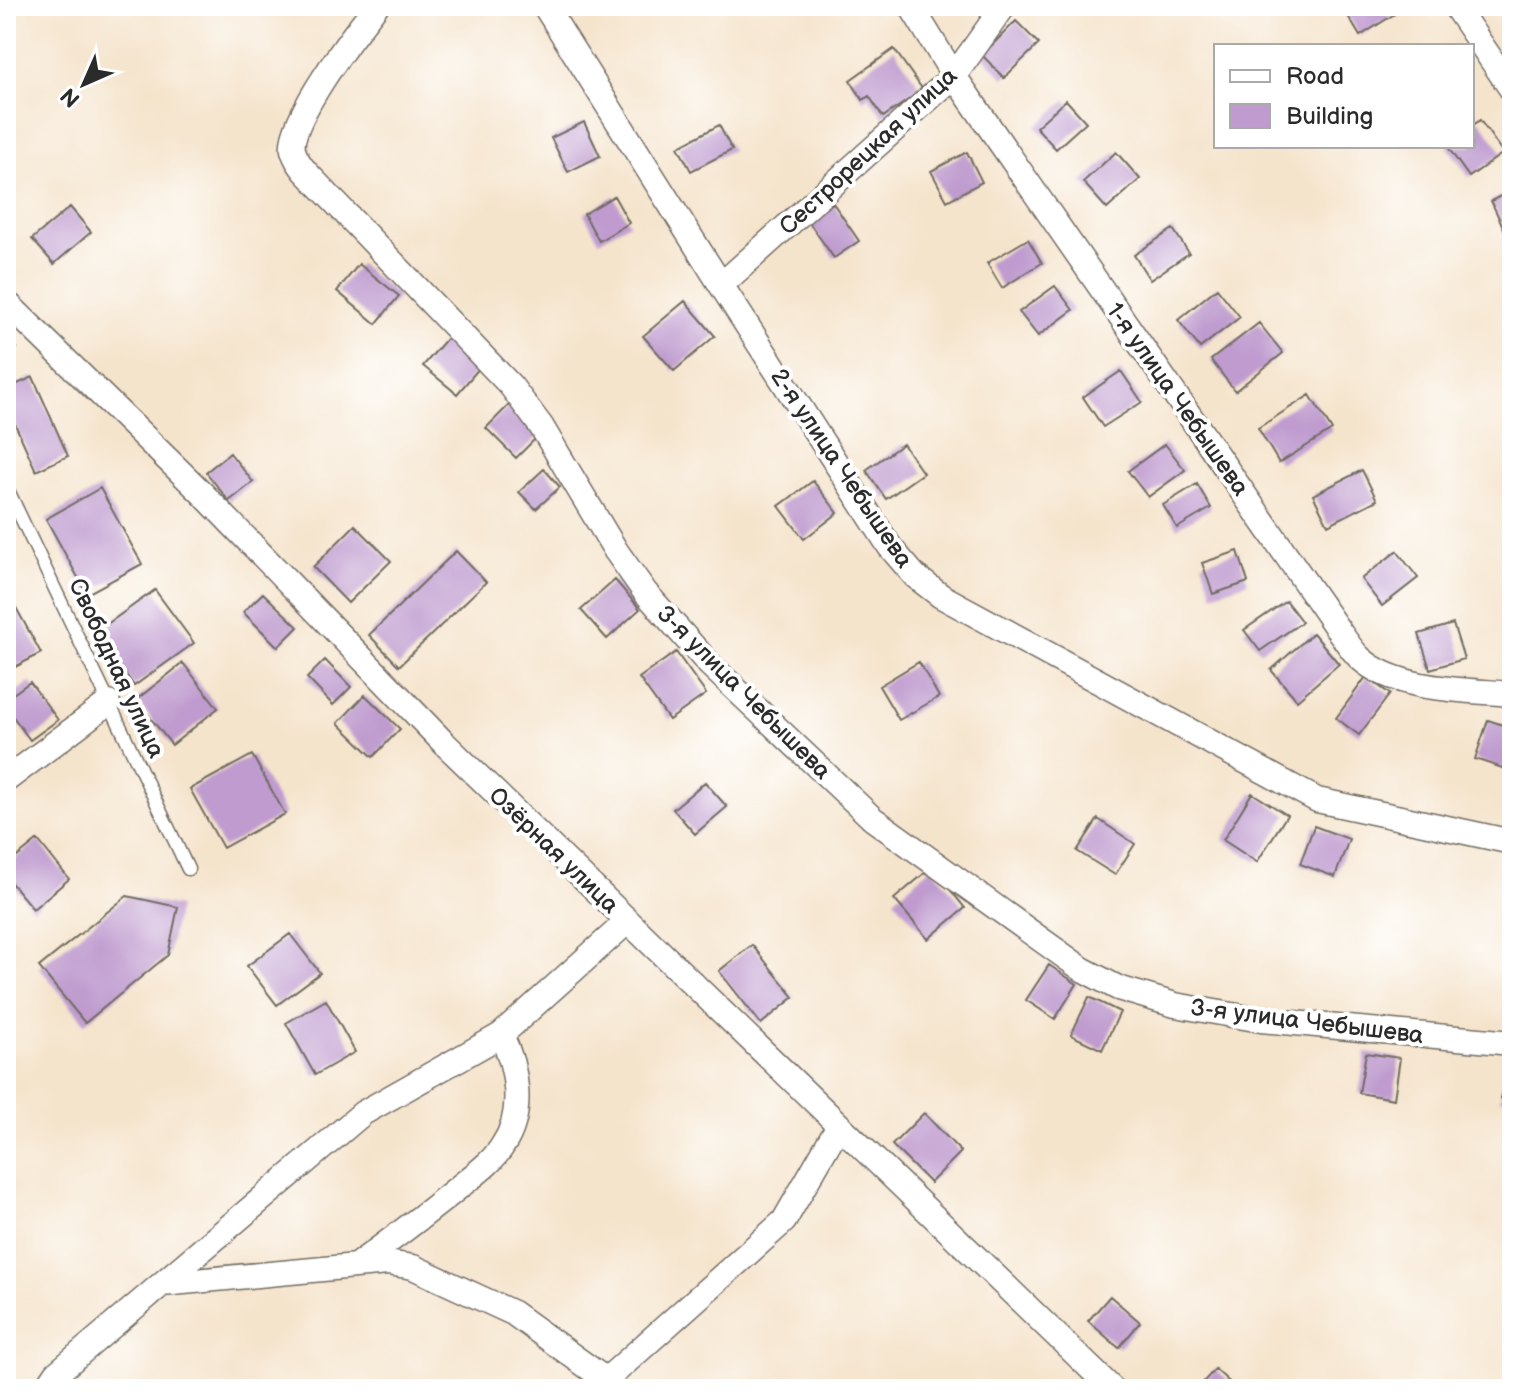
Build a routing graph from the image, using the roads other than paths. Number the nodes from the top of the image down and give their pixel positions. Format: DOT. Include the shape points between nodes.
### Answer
graph roads {
  1 [pos="376,6"];
  2 [pos="545,6"];
  3 [pos="911,6"];
  4 [pos="1004,6"];
  5 [pos="1455,6"];
  6 [pos="954,76"];
  7 [pos="1512,90"];
  8 [pos="721,285"];
  9 [pos="6,302"];
  10 [pos="6,486"];
  11 [pos="1512,694"];
  12 [pos="108,703"];
  13 [pos="6,780"];
  14 [pos="1512,842"];
  15 [pos="188,869"];
  16 [pos="628,921"];
  17 [pos="501,1035"];
  18 [pos="1512,1043"];
  19 [pos="839,1125"];
  20 [pos="355,1267"];
  21 [pos="162,1284"];
  22 [pos="608,1384"];
  23 [pos="46,1389"];
  24 [pos="1112,1389"];
  1 -- 18 [label="street, 3-я улица Чебышева" via="295,127 297,160 511,386 645,592 709,664 873,819 1082,969 1118,988 1175,1005 1261,1020"];
  2 -- 8 [label="street, 2-я улица Чебышева"];
  3 -- 6 [label="street, 1-я улица Чебышева"];
  4 -- 6 [label="street, Сестрорецкая улица"];
  5 -- 7 [label="street"];
  6 -- 8 [label="street, Сестрорецкая улица"];
  6 -- 11 [label="street, 1-я улица Чебышева" via="1361,659 1394,677 1437,688"];
  8 -- 14 [label="street, 2-я улица Чебышева" via="890,547 941,596 1317,800"];
  9 -- 16 [label="street, Озёрная улица"];
  10 -- 12 [label="lane, Свободная улица"];
  12 -- 13 [label="street"];
  12 -- 15 [label="lane, Свободная улица"];
  16 -- 17 [label="street"];
  16 -- 19 [label="street, Озёрная улица"];
  17 -- 20 [label="street" via="514,1060 517,1114 504,1145"];
  17 -- 21 [label="street" via="363,1113"];
  19 -- 22 [label="street" via="784,1221"];
  19 -- 24 [label="street, Озёрная улица"];
  20 -- 21 [label="street"];
  20 -- 22 [label="street" via="413,1267 513,1313"];
  21 -- 23 [label="street" via="57,1373"];
}
